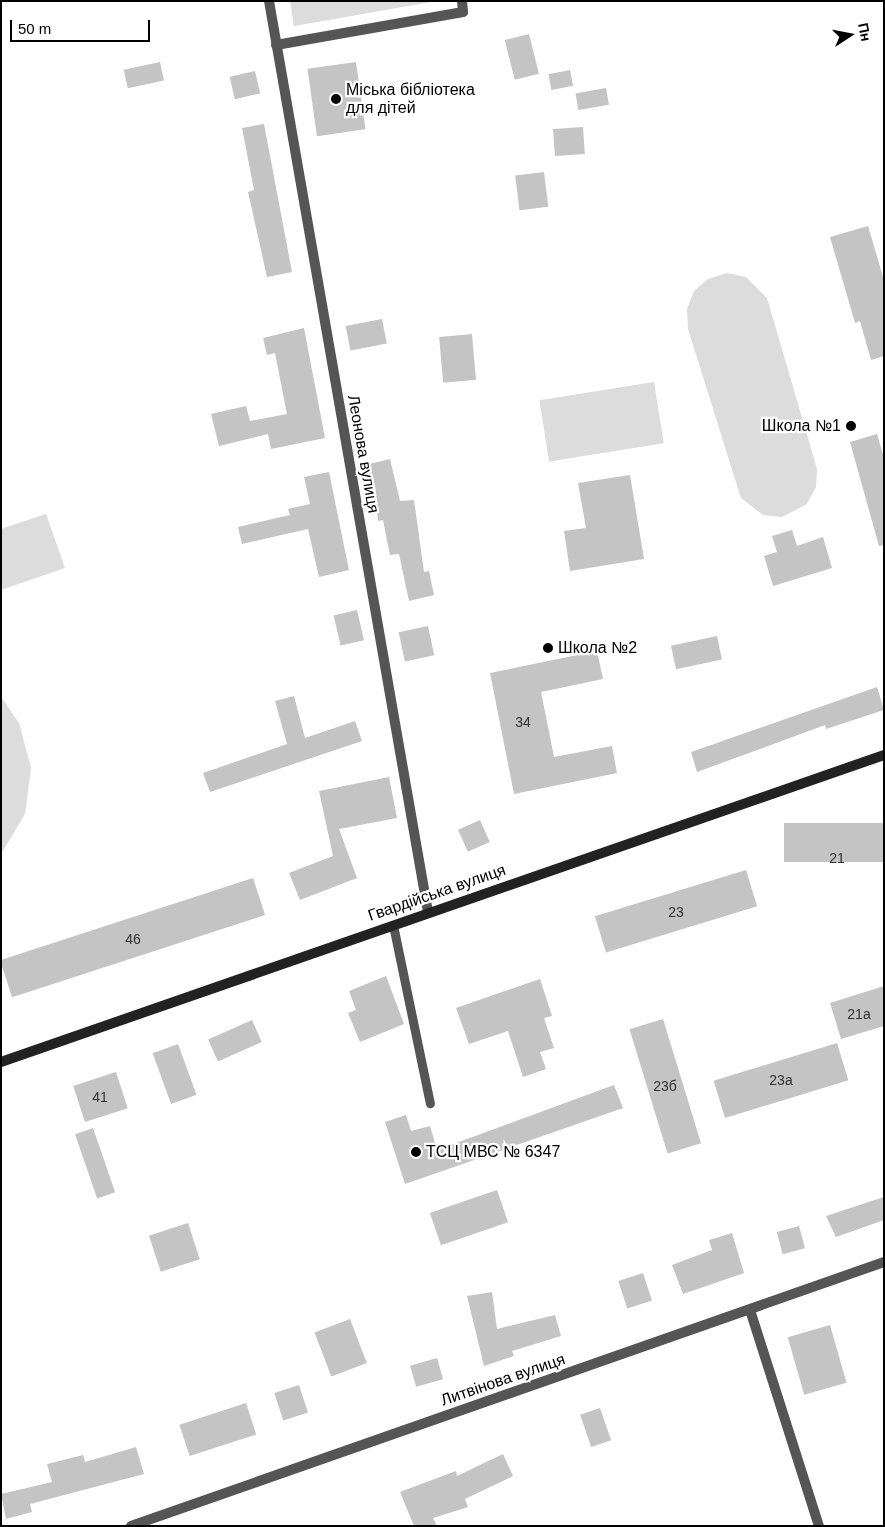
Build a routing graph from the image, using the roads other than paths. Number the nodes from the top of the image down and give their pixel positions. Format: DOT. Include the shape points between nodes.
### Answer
graph roads {
  1 [pos="269,1"];
  2 [pos="462,1"];
  3 [pos="276,45"];
  4 [pos="884,755"];
  5 [pos="428,912"];
  6 [pos="393,925"];
  7 [pos="1,1062"];
  8 [pos="430,1103"];
  9 [pos="884,1262"];
  10 [pos="750,1310"];
  11 [pos="131,1526"];
  12 [pos="819,1526"];
  1 -- 3 [label="street, Леонова вулиця"];
  2 -- 3 [label="street" via="463,12"];
  3 -- 5 [label="street, Леонова вулиця"];
  4 -- 5 [label="street, Гвардійська вулиця"];
  5 -- 6 [label="street, Гвардійська вулиця"];
  6 -- 7 [label="street, Гвардійська вулиця"];
  6 -- 8 [label="lane"];
  9 -- 10 [label="street, Литвінова вулиця"];
  10 -- 11 [label="street, Литвінова вулиця"];
  10 -- 12 [label="street"];
}
